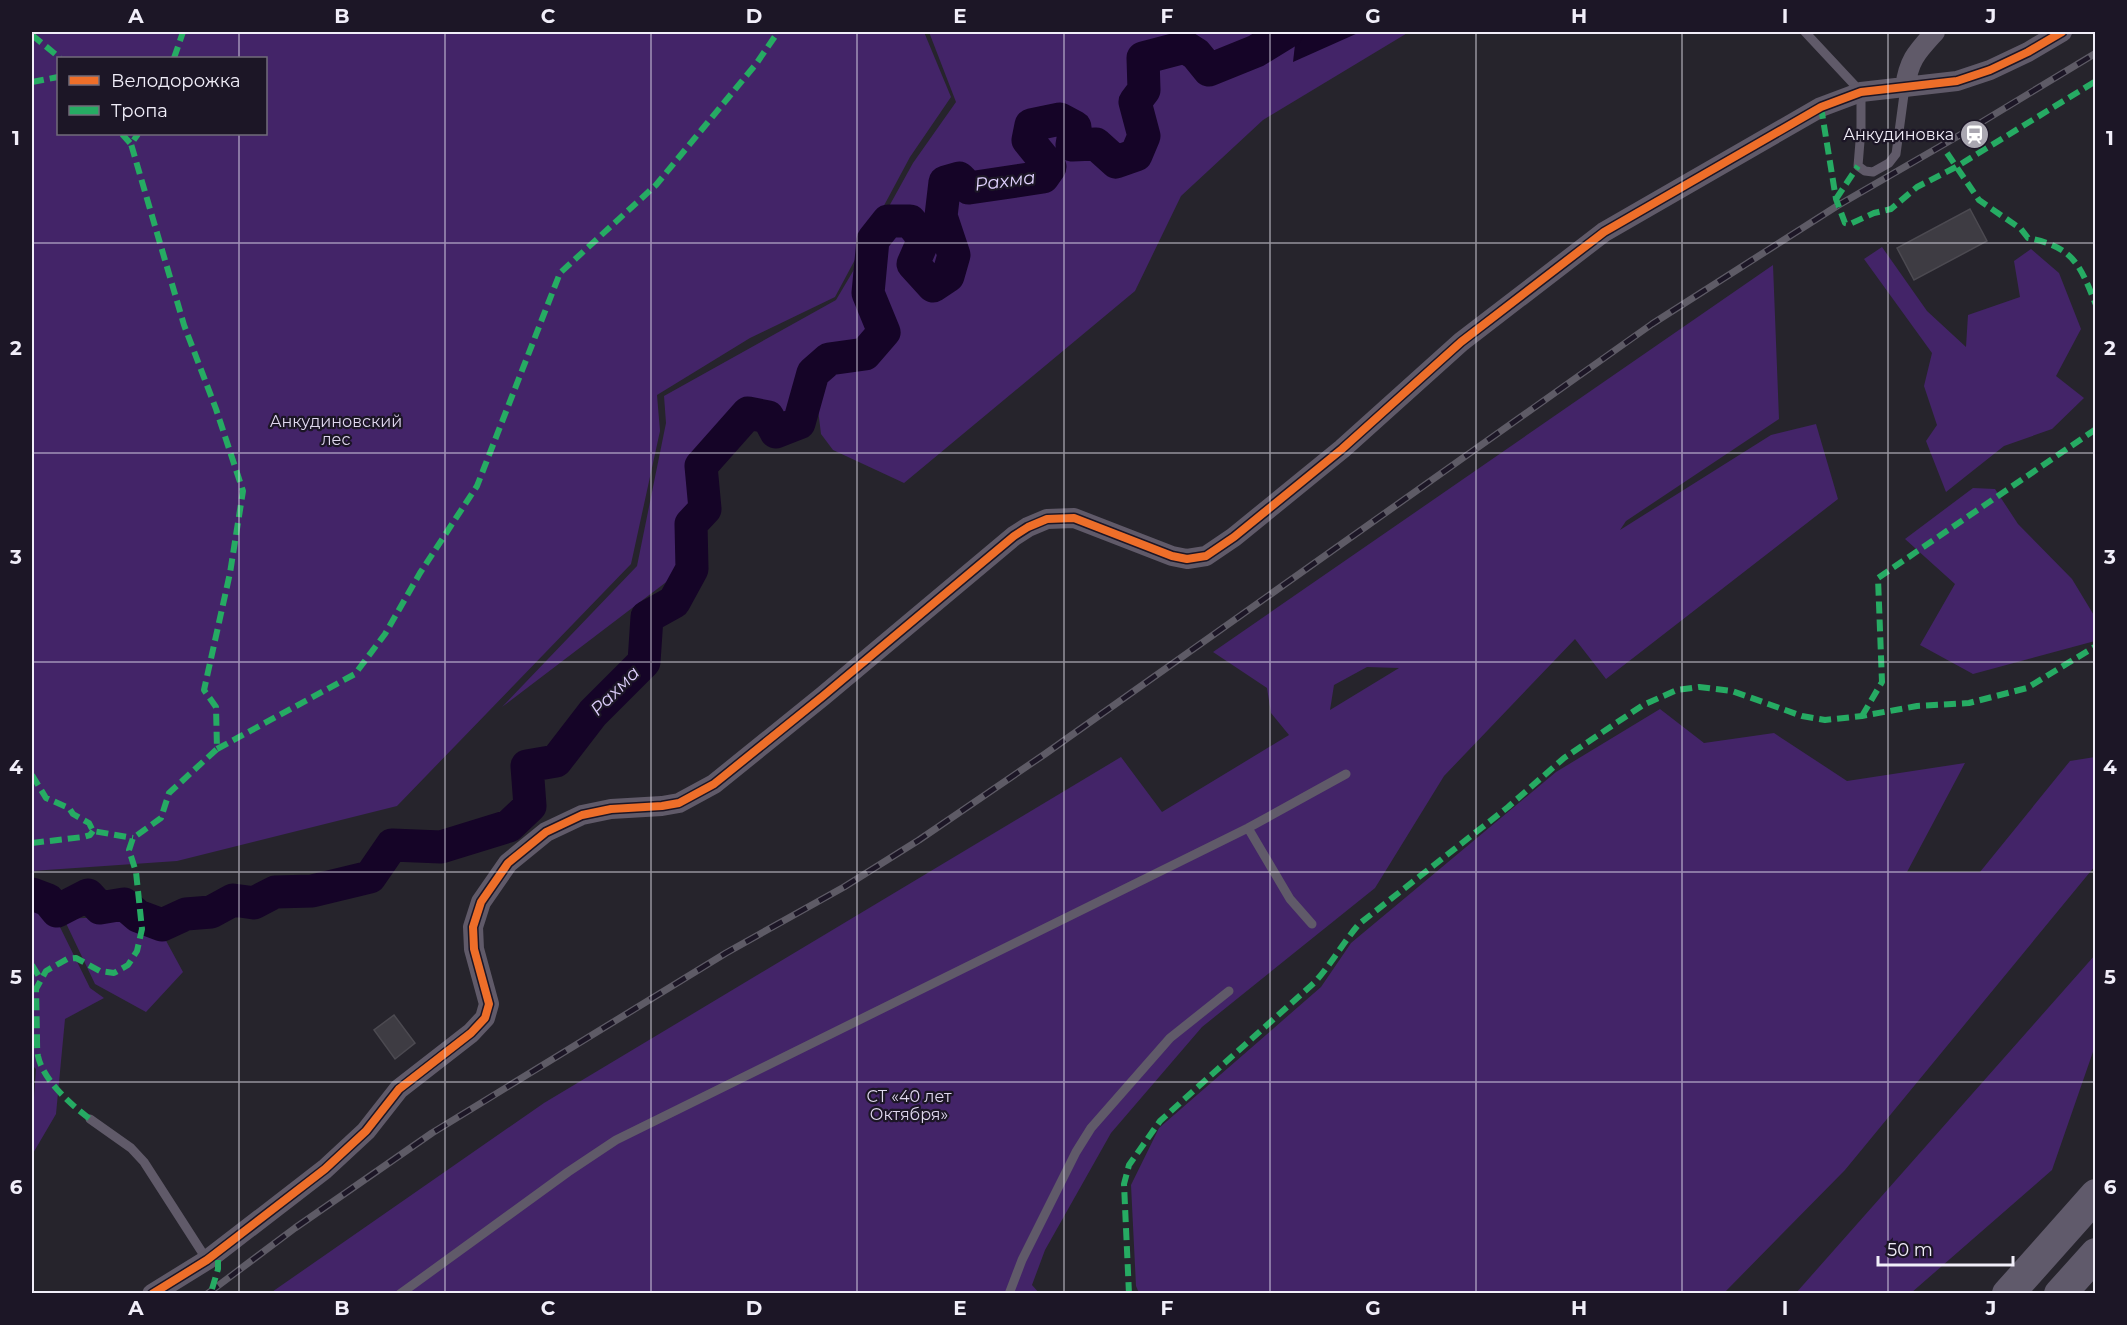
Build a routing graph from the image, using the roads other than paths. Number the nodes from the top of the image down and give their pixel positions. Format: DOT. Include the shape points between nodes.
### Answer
graph roads {
  1 [pos="1804,32"];
  2 [pos="1935,32"];
  3 [pos="2062,32"];
  4 [pos="1905,87"];
  5 [pos="1861,92"];
  6 [pos="1346,774"];
  7 [pos="1248,828"];
  8 [pos="1311,924"];
  9 [pos="1229,991"];
  10 [pos="90,1119"];
  11 [pos="2096,1195"];
  12 [pos="2096,1254"];
  13 [pos="207,1260"];
  14 [pos="152,1293"];
  15 [pos="400,1293"];
  16 [pos="1009,1293"];
  17 [pos="2008,1293"];
  18 [pos="2060,1293"];
  1 -- 5 [label="lane"];
  2 -- 4 [label="street" via="1915,54 1907,69"];
  3 -- 4 [label="street" via="1990,70 1957,81"];
  4 -- 5 [label="street"];
  4 -- 5 [label="lane" via="1896,154 1873,172 1858,166"];
  5 -- 13 [label="street" via="1821,107 1604,232 1461,342 1342,449 1206,556 1172,556 1074,518 1047,519 1014,536 714,784 679,803 611,808 582,815 546,832 508,863 481,902 473,927 474,949 489,1004 485,1018 399,1089 366,1131 325,1169"];
  6 -- 7 [label="lane"];
  7 -- 8 [label="lane" via="1290,899"];
  7 -- 15 [label="lane" via="616,1140"];
  9 -- 16 [label="lane" via="1170,1038 1092,1128 1076,1152"];
  10 -- 13 [label="lane" via="144,1162"];
  11 -- 17 [label="main road"];
  12 -- 18 [label="main road"];
  13 -- 14 [label="street"];
}
